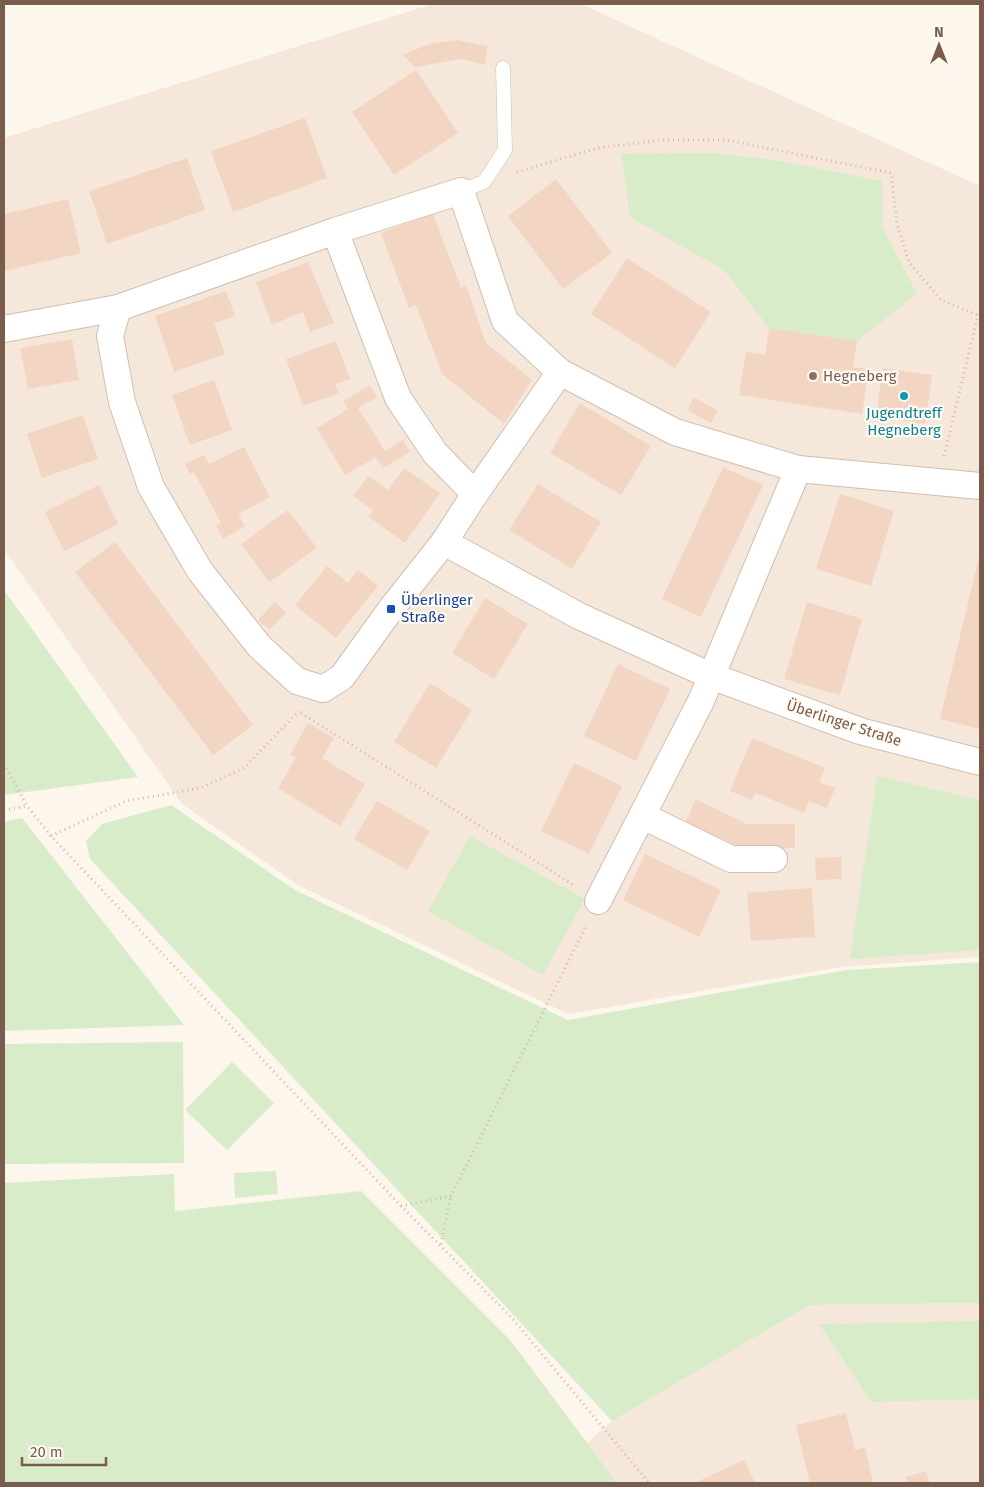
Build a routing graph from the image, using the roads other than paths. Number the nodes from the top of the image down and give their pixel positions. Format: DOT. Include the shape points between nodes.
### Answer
graph roads {
  1 [pos="503,68"];
  2 [pos="472,186"];
  3 [pos="336,231"];
  4 [pos="118,308"];
  5 [pos="4,329"];
  6 [pos="560,372"];
  7 [pos="798,469"];
  8 [pos="980,486"];
  9 [pos="475,494"];
  10 [pos="444,542"];
  11 [pos="711,676"];
  12 [pos="980,762"];
  13 [pos="643,816"];
  14 [pos="774,859"];
  15 [pos="598,901"];
  1 -- 2 [label="lane" via="505,150"];
  2 -- 3 [label="street"];
  2 -- 6 [label="street" via="505,322"];
  3 -- 4 [label="street"];
  3 -- 9 [label="street" via="398,398 435,453"];
  4 -- 5 [label="street"];
  4 -- 10 [label="street" via="110,336 120,393 151,487 200,571 259,646 297,681 323,689 342,677"];
  6 -- 7 [label="street" via="675,432"];
  6 -- 9 [label="street"];
  7 -- 8 [label="street"];
  7 -- 11 [label="street"];
  9 -- 10 [label="street"];
  10 -- 11 [label="street, Überlinger Straße" via="579,616"];
  11 -- 12 [label="street, Überlinger Straße" via="860,731"];
  11 -- 13 [label="street"];
  13 -- 14 [label="street" via="731,859"];
  13 -- 15 [label="street"];
}
